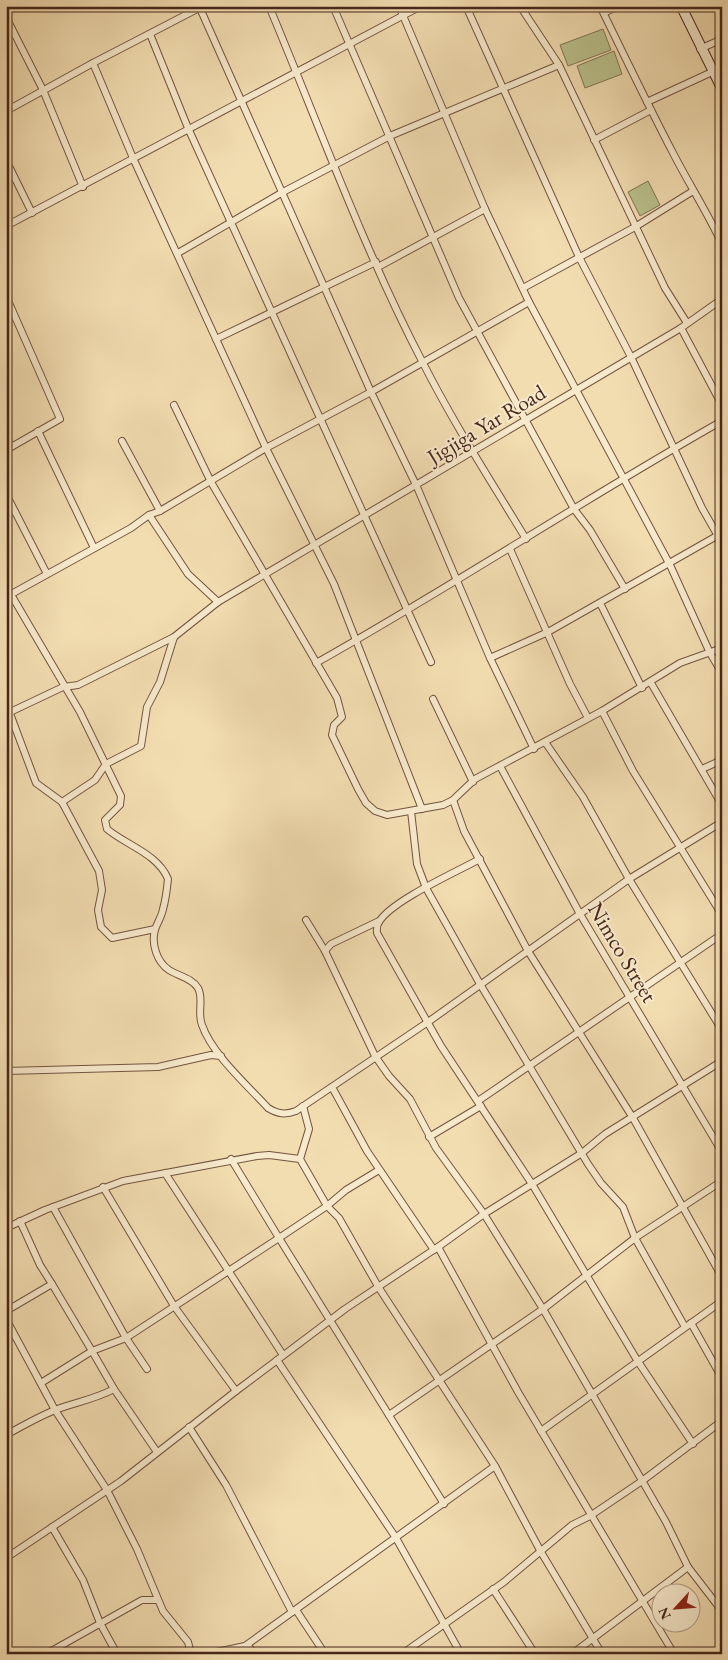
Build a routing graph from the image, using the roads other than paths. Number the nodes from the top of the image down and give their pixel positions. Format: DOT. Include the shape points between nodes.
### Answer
graph roads {
  1 [pos="268,6"];
  2 [pos="333,6"];
  3 [pos="399,6"];
  4 [pos="421,6"];
  5 [pos="466,6"];
  6 [pos="520,6"];
  7 [pos="600,6"];
  8 [pos="618,6"];
  9 [pos="681,6"];
  10 [pos="200,7"];
  11 [pos="604,13"];
  12 [pos="6,17"];
  13 [pos="403,17"];
  14 [pos="150,34"];
  15 [pos="722,40"];
  16 [pos="350,46"];
  17 [pos="700,49"];
  18 [pos="93,63"];
  19 [pos="559,65"];
  20 [pos="712,72"];
  21 [pos="297,74"];
  22 [pos="503,88"];
  23 [pos="722,89"];
  24 [pos="43,90"];
  25 [pos="242,100"];
  26 [pos="647,102"];
  27 [pos="651,110"];
  28 [pos="6,111"];
  29 [pos="445,112"];
  30 [pos="188,128"];
  31 [pos="390,136"];
  32 [pos="594,140"];
  33 [pos="133,158"];
  34 [pos="6,160"];
  35 [pos="335,165"];
  36 [pos="83,187"];
  37 [pos="693,191"];
  38 [pos="283,192"];
  39 [pos="485,209"];
  40 [pos="32,213"];
  41 [pos="231,222"];
  42 [pos="6,226"];
  43 [pos="635,227"];
  44 [pos="433,236"];
  45 [pos="722,244"];
  46 [pos="178,253"];
  47 [pos="579,257"];
  48 [pos="377,264"];
  49 [pos="325,288"];
  50 [pos="523,288"];
  51 [pos="6,296"];
  52 [pos="722,299"];
  53 [pos="529,302"];
  54 [pos="272,312"];
  55 [pos="684,326"];
  56 [pos="476,332"];
  57 [pos="216,339"];
  58 [pos="631,357"];
  59 [pos="422,363"];
  60 [pos="575,390"];
  61 [pos="371,392"];
  62 [pos="722,405"];
  63 [pos="174,406"];
  64 [pos="320,419"];
  65 [pos="524,421"];
  66 [pos="722,421"];
  67 [pos="38,431"];
  68 [pos="6,436"];
  69 [pos="122,441"];
  70 [pos="9,448"];
  71 [pos="266,448"];
  72 [pos="673,449"];
  73 [pos="474,452"];
  74 [pos="623,480"];
  75 [pos="211,482"];
  76 [pos="417,486"];
  77 [pos="6,494"];
  78 [pos="574,509"];
  79 [pos="160,511"];
  80 [pos="149,515"];
  81 [pos="364,516"];
  82 [pos="720,534"];
  83 [pos="526,539"];
  84 [pos="722,543"];
  85 [pos="316,545"];
  86 [pos="94,548"];
  87 [pos="510,549"];
  88 [pos="670,565"];
  89 [pos="47,574"];
  90 [pos="266,575"];
  91 [pos="458,580"];
  92 [pos="6,586"];
  93 [pos="625,590"];
  94 [pos="8,596"];
  95 [pos="218,602"];
  96 [pos="600,603"];
  97 [pos="407,612"];
  98 [pos="548,632"];
  99 [pos="174,637"];
  100 [pos="357,640"];
  101 [pos="722,648"];
  102 [pos="710,653"];
  103 [pos="490,658"];
  104 [pos="431,662"];
  105 [pos="316,663"];
  106 [pos="722,673"];
  107 [pos="651,683"];
  108 [pos="63,687"];
  109 [pos="642,688"];
  110 [pos="433,699"];
  111 [pos="6,703"];
  112 [pos="602,711"];
  113 [pos="8,713"];
  114 [pos="588,718"];
  115 [pos="546,742"];
  116 [pos="534,749"];
  117 [pos="722,760"];
  118 [pos="106,764"];
  119 [pos="500,766"];
  120 [pos="702,769"];
  121 [pos="473,782"];
  122 [pos="453,800"];
  123 [pos="62,802"];
  124 [pos="722,805"];
  125 [pos="422,809"];
  126 [pos="411,811"];
  127 [pos="722,822"];
  128 [pos="679,847"];
  129 [pos="480,859"];
  130 [pos="629,880"];
  131 [pos="426,888"];
  132 [pos="580,914"];
  133 [pos="722,916"];
  134 [pos="306,920"];
  135 [pos="379,921"];
  136 [pos="155,929"];
  137 [pos="722,934"];
  138 [pos="325,951"];
  139 [pos="528,951"];
  140 [pos="680,964"];
  141 [pos="480,984"];
  142 [pos="629,996"];
  143 [pos="428,1022"];
  144 [pos="722,1030"];
  145 [pos="579,1031"];
  146 [pos="221,1056"];
  147 [pos="375,1056"];
  148 [pos="722,1062"];
  149 [pos="530,1067"];
  150 [pos="6,1071"];
  151 [pos="682,1085"];
  152 [pos="332,1087"];
  153 [pos="480,1103"];
  154 [pos="303,1106"];
  155 [pos="633,1118"];
  156 [pos="429,1137"];
  157 [pos="722,1152"];
  158 [pos="582,1153"];
  159 [pos="300,1159"];
  160 [pos="231,1160"];
  161 [pos="379,1170"];
  162 [pos="165,1173"];
  163 [pos="722,1181"];
  164 [pos="532,1184"];
  165 [pos="103,1187"];
  166 [pos="326,1206"];
  167 [pos="683,1206"];
  168 [pos="53,1207"];
  169 [pos="484,1214"];
  170 [pos="20,1222"];
  171 [pos="6,1228"];
  172 [pos="280,1238"];
  173 [pos="635,1238"];
  174 [pos="436,1249"];
  175 [pos="229,1272"];
  176 [pos="587,1274"];
  177 [pos="722,1277"];
  178 [pos="52,1284"];
  179 [pos="378,1287"];
  180 [pos="722,1301"];
  181 [pos="174,1306"];
  182 [pos="543,1309"];
  183 [pos="6,1311"];
  184 [pos="6,1319"];
  185 [pos="330,1320"];
  186 [pos="691,1323"];
  187 [pos="685,1328"];
  188 [pos="126,1338"];
  189 [pos="492,1345"];
  190 [pos="92,1351"];
  191 [pos="283,1355"];
  192 [pos="277,1360"];
  193 [pos="637,1360"];
  194 [pos="147,1369"];
  195 [pos="722,1378"];
  196 [pos="440,1380"];
  197 [pos="41,1383"];
  198 [pos="114,1389"];
  199 [pos="236,1391"];
  200 [pos="592,1396"];
  201 [pos="55,1410"];
  202 [pos="388,1415"];
  203 [pos="722,1421"];
  204 [pos="189,1427"];
  205 [pos="541,1431"];
  206 [pos="6,1435"];
  207 [pos="693,1444"];
  208 [pos="157,1452"];
  209 [pos="495,1466"];
  210 [pos="642,1481"];
  211 [pos="107,1490"];
  212 [pos="444,1504"];
  213 [pos="590,1516"];
  214 [pos="52,1527"];
  215 [pos="396,1538"];
  216 [pos="541,1552"];
  217 [pos="6,1558"];
  218 [pos="688,1567"];
  219 [pos="493,1589"];
  220 [pos="157,1600"];
  221 [pos="643,1601"];
  222 [pos="294,1611"];
  223 [pos="722,1611"];
  224 [pos="100,1623"];
  225 [pos="444,1625"];
  226 [pos="592,1637"];
  227 [pos="245,1646"];
  228 [pos="46,1654"];
  229 [pos="117,1654"];
  230 [pos="191,1654"];
  231 [pos="207,1654"];
  232 [pos="254,1654"];
  233 [pos="325,1654"];
  234 [pos="402,1654"];
  235 [pos="460,1654"];
  236 [pos="534,1654"];
  237 [pos="572,1654"];
  238 [pos="602,1654"];
  239 [pos="674,1654"];
  1 -- 21 [label="street"];
  2 -- 16 [label="street"];
  3 -- 13 [label="street"];
  4 -- 13 [label="street"];
  5 -- 22 [label="street"];
  6 -- 19 [label="street"];
  7 -- 11 [label="street"];
  8 -- 11 [label="street"];
  9 -- 17 [label="street"];
  10 -- 14 [label="street"];
  10 -- 25 [label="street"];
  11 -- 26 [label="street"];
  12 -- 24 [label="street"];
  13 -- 16 [label="street"];
  13 -- 29 [label="street"];
  14 -- 18 [label="street"];
  14 -- 30 [label="street"];
  15 -- 17 [label="street"];
  16 -- 21 [label="street"];
  16 -- 31 [label="street"];
  17 -- 20 [label="street"];
  18 -- 24 [label="street"];
  18 -- 33 [label="street"];
  19 -- 22 [label="street"];
  19 -- 32 [label="street"];
  20 -- 23 [label="street"];
  20 -- 26 [label="street"];
  21 -- 25 [label="street"];
  21 -- 35 [label="street"];
  22 -- 29 [label="street"];
  22 -- 47 [label="street"];
  24 -- 28 [label="street"];
  24 -- 36 [label="street"];
  25 -- 30 [label="street"];
  25 -- 38 [label="street"];
  26 -- 27 [label="street"];
  27 -- 32 [label="street"];
  27 -- 37 [label="street"];
  29 -- 31 [label="street"];
  29 -- 39 [label="street"];
  30 -- 33 [label="street"];
  30 -- 41 [label="street"];
  31 -- 35 [label="street"];
  31 -- 44 [label="street"];
  32 -- 43 [label="street"];
  33 -- 36 [label="street"];
  33 -- 46 [label="street"];
  34 -- 40 [label="street"];
  35 -- 38 [label="street"];
  35 -- 48 [label="street"];
  36 -- 40 [label="street"];
  37 -- 43 [label="street"];
  37 -- 45 [label="street"];
  38 -- 41 [label="street"];
  38 -- 49 [label="street"];
  39 -- 44 [label="street"];
  39 -- 50 [label="street"];
  40 -- 42 [label="street"];
  41 -- 46 [label="street"];
  41 -- 54 [label="street"];
  43 -- 47 [label="street"];
  43 -- 55 [label="street"];
  44 -- 48 [label="street"];
  44 -- 56 [label="street"];
  46 -- 57 [label="street"];
  47 -- 50 [label="street"];
  47 -- 58 [label="street"];
  48 -- 49 [label="street"];
  48 -- 59 [label="street"];
  49 -- 54 [label="street"];
  49 -- 61 [label="street"];
  50 -- 53 [label="street"];
  51 -- 67 [label="street" via="59,413 58,421"];
  52 -- 55 [label="street, Jigjiga Yar Road"];
  53 -- 56 [label="street"];
  53 -- 60 [label="street"];
  54 -- 57 [label="street"];
  54 -- 64 [label="street"];
  55 -- 58 [label="street, Jigjiga Yar Road"];
  55 -- 62 [label="street"];
  56 -- 59 [label="street"];
  56 -- 65 [label="street"];
  57 -- 71 [label="street"];
  58 -- 60 [label="street, Jigjiga Yar Road"];
  58 -- 72 [label="street"];
  59 -- 61 [label="street"];
  59 -- 73 [label="street"];
  60 -- 65 [label="street, Jigjiga Yar Road"];
  60 -- 74 [label="street"];
  61 -- 64 [label="street"];
  61 -- 76 [label="street"];
  63 -- 75 [label="street"];
  64 -- 71 [label="street"];
  64 -- 81 [label="street"];
  65 -- 73 [label="street, Jigjiga Yar Road"];
  65 -- 78 [label="street"];
  66 -- 72 [label="street"];
  67 -- 70 [label="street"];
  67 -- 86 [label="street"];
  68 -- 70 [label="street"];
  69 -- 79 [label="street"];
  71 -- 75 [label="street"];
  71 -- 85 [label="street"];
  72 -- 74 [label="street"];
  72 -- 82 [label="street"];
  73 -- 76 [label="street, Jigjiga Yar Road"];
  73 -- 83 [label="street"];
  74 -- 78 [label="street"];
  74 -- 88 [label="street"];
  75 -- 79 [label="street"];
  75 -- 90 [label="street"];
  76 -- 81 [label="street, Jigjiga Yar Road"];
  76 -- 91 [label="street"];
  77 -- 89 [label="street"];
  78 -- 83 [label="street"];
  78 -- 93 [label="street"];
  79 -- 80 [label="street"];
  80 -- 86 [label="street"];
  80 -- 95 [label="street" via="188,574"];
  81 -- 85 [label="street, Jigjiga Yar Road"];
  81 -- 97 [label="street"];
  82 -- 84 [label="street"];
  82 -- 88 [label="street"];
  83 -- 87 [label="street"];
  85 -- 90 [label="street, Jigjiga Yar Road"];
  85 -- 100 [label="street"];
  86 -- 89 [label="street"];
  87 -- 91 [label="street"];
  87 -- 98 [label="street"];
  88 -- 93 [label="street"];
  88 -- 102 [label="street"];
  89 -- 94 [label="street"];
  90 -- 95 [label="street, Jigjiga Yar Road"];
  90 -- 105 [label="street"];
  91 -- 97 [label="street"];
  91 -- 103 [label="street"];
  92 -- 94 [label="street"];
  93 -- 96 [label="street"];
  94 -- 108 [label="street"];
  95 -- 99 [label="street, Jigjiga Yar Road"];
  96 -- 98 [label="street"];
  96 -- 109 [label="street"];
  97 -- 100 [label="street"];
  97 -- 104 [label="street"];
  98 -- 103 [label="street"];
  98 -- 114 [label="street"];
  99 -- 108 [label="street, Jigjiga Yar Road" via="78,685"];
  99 -- 118 [label="street" via="160,682 146,707 142,746"];
  100 -- 105 [label="street"];
  100 -- 125 [label="street"];
  101 -- 102 [label="street"];
  102 -- 106 [label="street"];
  102 -- 107 [label="street" via="686,660"];
  103 -- 116 [label="street"];
  105 -- 126 [label="street" via="338,698 342,712 342,717 331,731 332,735 366,803 375,812 386,815"];
  107 -- 109 [label="street"];
  107 -- 120 [label="street"];
  108 -- 113 [label="street, Jigjiga Yar Road"];
  108 -- 118 [label="street" via="80,712"];
  109 -- 112 [label="street"];
  110 -- 121 [label="street"];
  111 -- 113 [label="street"];
  112 -- 114 [label="street"];
  112 -- 128 [label="street"];
  113 -- 123 [label="street" via="36,783"];
  114 -- 115 [label="street"];
  115 -- 116 [label="street"];
  115 -- 130 [label="street" via="583,797"];
  116 -- 119 [label="street"];
  117 -- 120 [label="street"];
  118 -- 123 [label="street" via="95,780"];
  118 -- 136 [label="street" via="121,796 120,805 105,820 107,829 143,851 162,868 168,879 163,910"];
  119 -- 121 [label="street"];
  119 -- 132 [label="street, Nimco Street"];
  120 -- 124 [label="street"];
  121 -- 122 [label="street"];
  122 -- 125 [label="street"];
  122 -- 129 [label="street" via="464,831"];
  123 -- 136 [label="street" via="99,871 101,927 112,938"];
  125 -- 126 [label="street"];
  126 -- 131 [label="street" via="417,864"];
  127 -- 128 [label="street"];
  128 -- 130 [label="street"];
  128 -- 133 [label="street"];
  129 -- 131 [label="street"];
  129 -- 139 [label="street"];
  130 -- 132 [label="street"];
  130 -- 140 [label="street"];
  131 -- 135 [label="street"];
  131 -- 141 [label="street"];
  132 -- 139 [label="street"];
  132 -- 142 [label="street, Nimco Street"];
  134 -- 138 [label="street"];
  135 -- 138 [label="street" via="331,944"];
  135 -- 143 [label="street" via="380,940"];
  136 -- 146 [label="street" via="153,940 162,965 198,988 201,1023"];
  137 -- 140 [label="street"];
  138 -- 147 [label="street"];
  139 -- 141 [label="street"];
  139 -- 145 [label="street"];
  140 -- 142 [label="street"];
  140 -- 144 [label="street"];
  141 -- 143 [label="street"];
  141 -- 149 [label="street"];
  142 -- 145 [label="street"];
  142 -- 151 [label="street, Nimco Street"];
  143 -- 147 [label="street"];
  143 -- 153 [label="street"];
  145 -- 149 [label="street"];
  145 -- 155 [label="street"];
  146 -- 150 [label="street" via="211,1055 138,1069"];
  146 -- 154 [label="street" via="268,1108 287,1114"];
  147 -- 152 [label="street"];
  147 -- 156 [label="street" via="410,1099"];
  148 -- 151 [label="street"];
  149 -- 153 [label="street"];
  149 -- 158 [label="street"];
  151 -- 155 [label="street"];
  151 -- 157 [label="street, Nimco Street"];
  152 -- 154 [label="street"];
  152 -- 161 [label="street"];
  153 -- 156 [label="street"];
  153 -- 164 [label="street"];
  154 -- 159 [label="street" via="309,1129"];
  155 -- 158 [label="street" via="605,1134"];
  155 -- 167 [label="street"];
  156 -- 169 [label="street"];
  158 -- 164 [label="street"];
  158 -- 173 [label="street" via="600,1183 622,1207"];
  159 -- 160 [label="street" via="269,1155"];
  159 -- 166 [label="street"];
  160 -- 162 [label="street"];
  160 -- 172 [label="street"];
  161 -- 166 [label="street"];
  161 -- 174 [label="street"];
  162 -- 165 [label="street"];
  162 -- 175 [label="street"];
  163 -- 167 [label="street"];
  164 -- 169 [label="street"];
  164 -- 176 [label="street"];
  165 -- 168 [label="street"];
  165 -- 181 [label="street"];
  166 -- 172 [label="street"];
  166 -- 179 [label="street" via="338,1218"];
  167 -- 173 [label="street"];
  167 -- 177 [label="street"];
  168 -- 170 [label="street"];
  168 -- 188 [label="street"];
  169 -- 174 [label="street"];
  169 -- 182 [label="street"];
  170 -- 171 [label="street"];
  170 -- 178 [label="street"];
  172 -- 175 [label="street"];
  172 -- 185 [label="street"];
  173 -- 176 [label="street"];
  173 -- 187 [label="street"];
  174 -- 179 [label="street"];
  174 -- 189 [label="street"];
  175 -- 181 [label="street"];
  175 -- 191 [label="street"];
  176 -- 182 [label="street"];
  176 -- 193 [label="street"];
  178 -- 183 [label="street"];
  178 -- 190 [label="street"];
  179 -- 185 [label="street"];
  179 -- 196 [label="street"];
  180 -- 186 [label="street"];
  181 -- 188 [label="street"];
  181 -- 199 [label="street"];
  182 -- 189 [label="street"];
  182 -- 200 [label="street"];
  184 -- 197 [label="street"];
  185 -- 191 [label="street"];
  185 -- 202 [label="street"];
  186 -- 187 [label="street"];
  186 -- 195 [label="street"];
  187 -- 193 [label="street"];
  188 -- 190 [label="street"];
  188 -- 194 [label="street"];
  189 -- 196 [label="street"];
  189 -- 205 [label="street"];
  190 -- 197 [label="street"];
  190 -- 198 [label="street"];
  191 -- 192 [label="street"];
  192 -- 199 [label="street"];
  192 -- 215 [label="street"];
  193 -- 200 [label="street"];
  193 -- 207 [label="street"];
  196 -- 202 [label="street"];
  196 -- 209 [label="street"];
  197 -- 201 [label="street"];
  198 -- 201 [label="street" via="87,1402"];
  198 -- 208 [label="street"];
  199 -- 204 [label="street"];
  200 -- 205 [label="street"];
  200 -- 210 [label="street"];
  201 -- 206 [label="street"];
  201 -- 211 [label="street"];
  202 -- 212 [label="street"];
  203 -- 207 [label="street"];
  204 -- 208 [label="street"];
  204 -- 222 [label="street" via="226,1485"];
  205 -- 213 [label="street"];
  207 -- 210 [label="street"];
  208 -- 211 [label="street"];
  209 -- 212 [label="street"];
  209 -- 216 [label="street"];
  210 -- 213 [label="street"];
  210 -- 218 [label="street"];
  211 -- 214 [label="street"];
  211 -- 220 [label="street"];
  212 -- 215 [label="street"];
  213 -- 216 [label="street" via="572,1525"];
  213 -- 221 [label="street"];
  214 -- 217 [label="street"];
  214 -- 224 [label="street" via="83,1580"];
  215 -- 222 [label="street"];
  215 -- 225 [label="street"];
  216 -- 219 [label="street"];
  216 -- 226 [label="street"];
  218 -- 221 [label="street"];
  218 -- 223 [label="street"];
  219 -- 225 [label="street"];
  219 -- 236 [label="street"];
  220 -- 224 [label="street" via="142,1600"];
  220 -- 230 [label="street" via="188,1642"];
  221 -- 226 [label="street"];
  221 -- 239 [label="street"];
  222 -- 227 [label="street"];
  222 -- 233 [label="street"];
  224 -- 228 [label="street"];
  224 -- 229 [label="street"];
  225 -- 234 [label="street"];
  225 -- 235 [label="street"];
  226 -- 237 [label="street"];
  226 -- 238 [label="street"];
  227 -- 231 [label="street"];
  227 -- 232 [label="street"];
}
